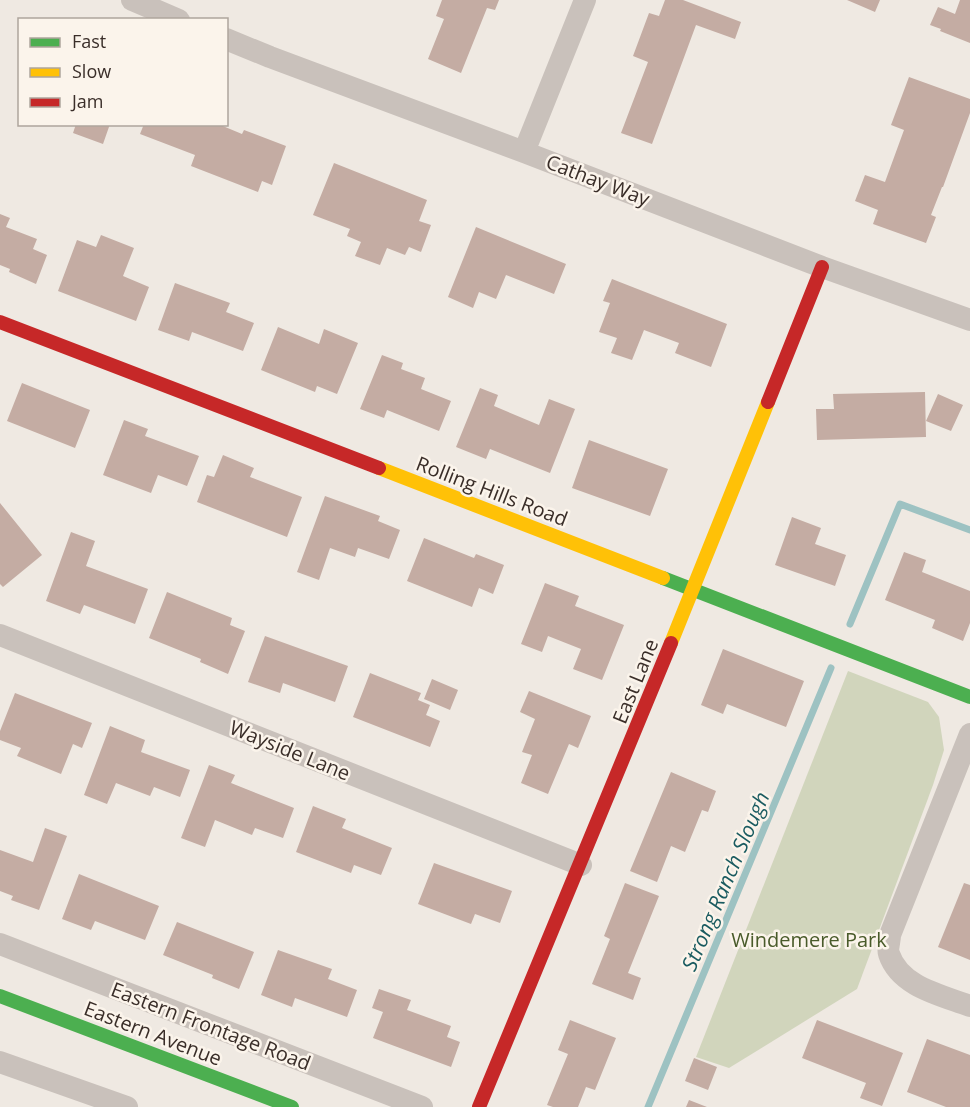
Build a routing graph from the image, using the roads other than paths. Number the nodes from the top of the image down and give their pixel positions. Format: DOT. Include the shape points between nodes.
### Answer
graph roads {
  1 [pos="132,0"];
  2 [pos="585,0"];
  3 [pos="174,18"];
  4 [pos="228,40"];
  5 [pos="524,152"];
  6 [pos="822,267"];
  7 [pos="970,320"];
  8 [pos="0,322"];
  9 [pos="693,589"];
  10 [pos="0,635"];
  11 [pos="970,697"];
  12 [pos="970,734"];
  13 [pos="580,865"];
  14 [pos="0,944"];
  15 [pos="0,996"];
  16 [pos="970,1006"];
  17 [pos="0,1062"];
  18 [pos="127,1107"];
  19 [pos="292,1107"];
  20 [pos="422,1107"];
  21 [pos="479,1107"];
  1 -- 3 [label="street"];
  2 -- 5 [label="street"];
  4 -- 5 [label="street, Cathay Way"];
  5 -- 6 [label="street, Cathay Way"];
  6 -- 7 [label="street, Cathay Way"];
  6 -- 9 [label="street, East Lane"];
  8 -- 9 [label="street, Rolling Hills Road"];
  9 -- 11 [label="street, Rolling Hills Road"];
  9 -- 13 [label="street, East Lane"];
  10 -- 13 [label="street, Wayside Lane"];
  12 -- 16 [label="street" via="891,935 888,952 898,969 915,985"];
  13 -- 21 [label="street, East Lane"];
  14 -- 20 [label="street, Eastern Frontage Road"];
  15 -- 19 [label="street, Eastern Avenue"];
  17 -- 18 [label="street"];
}
